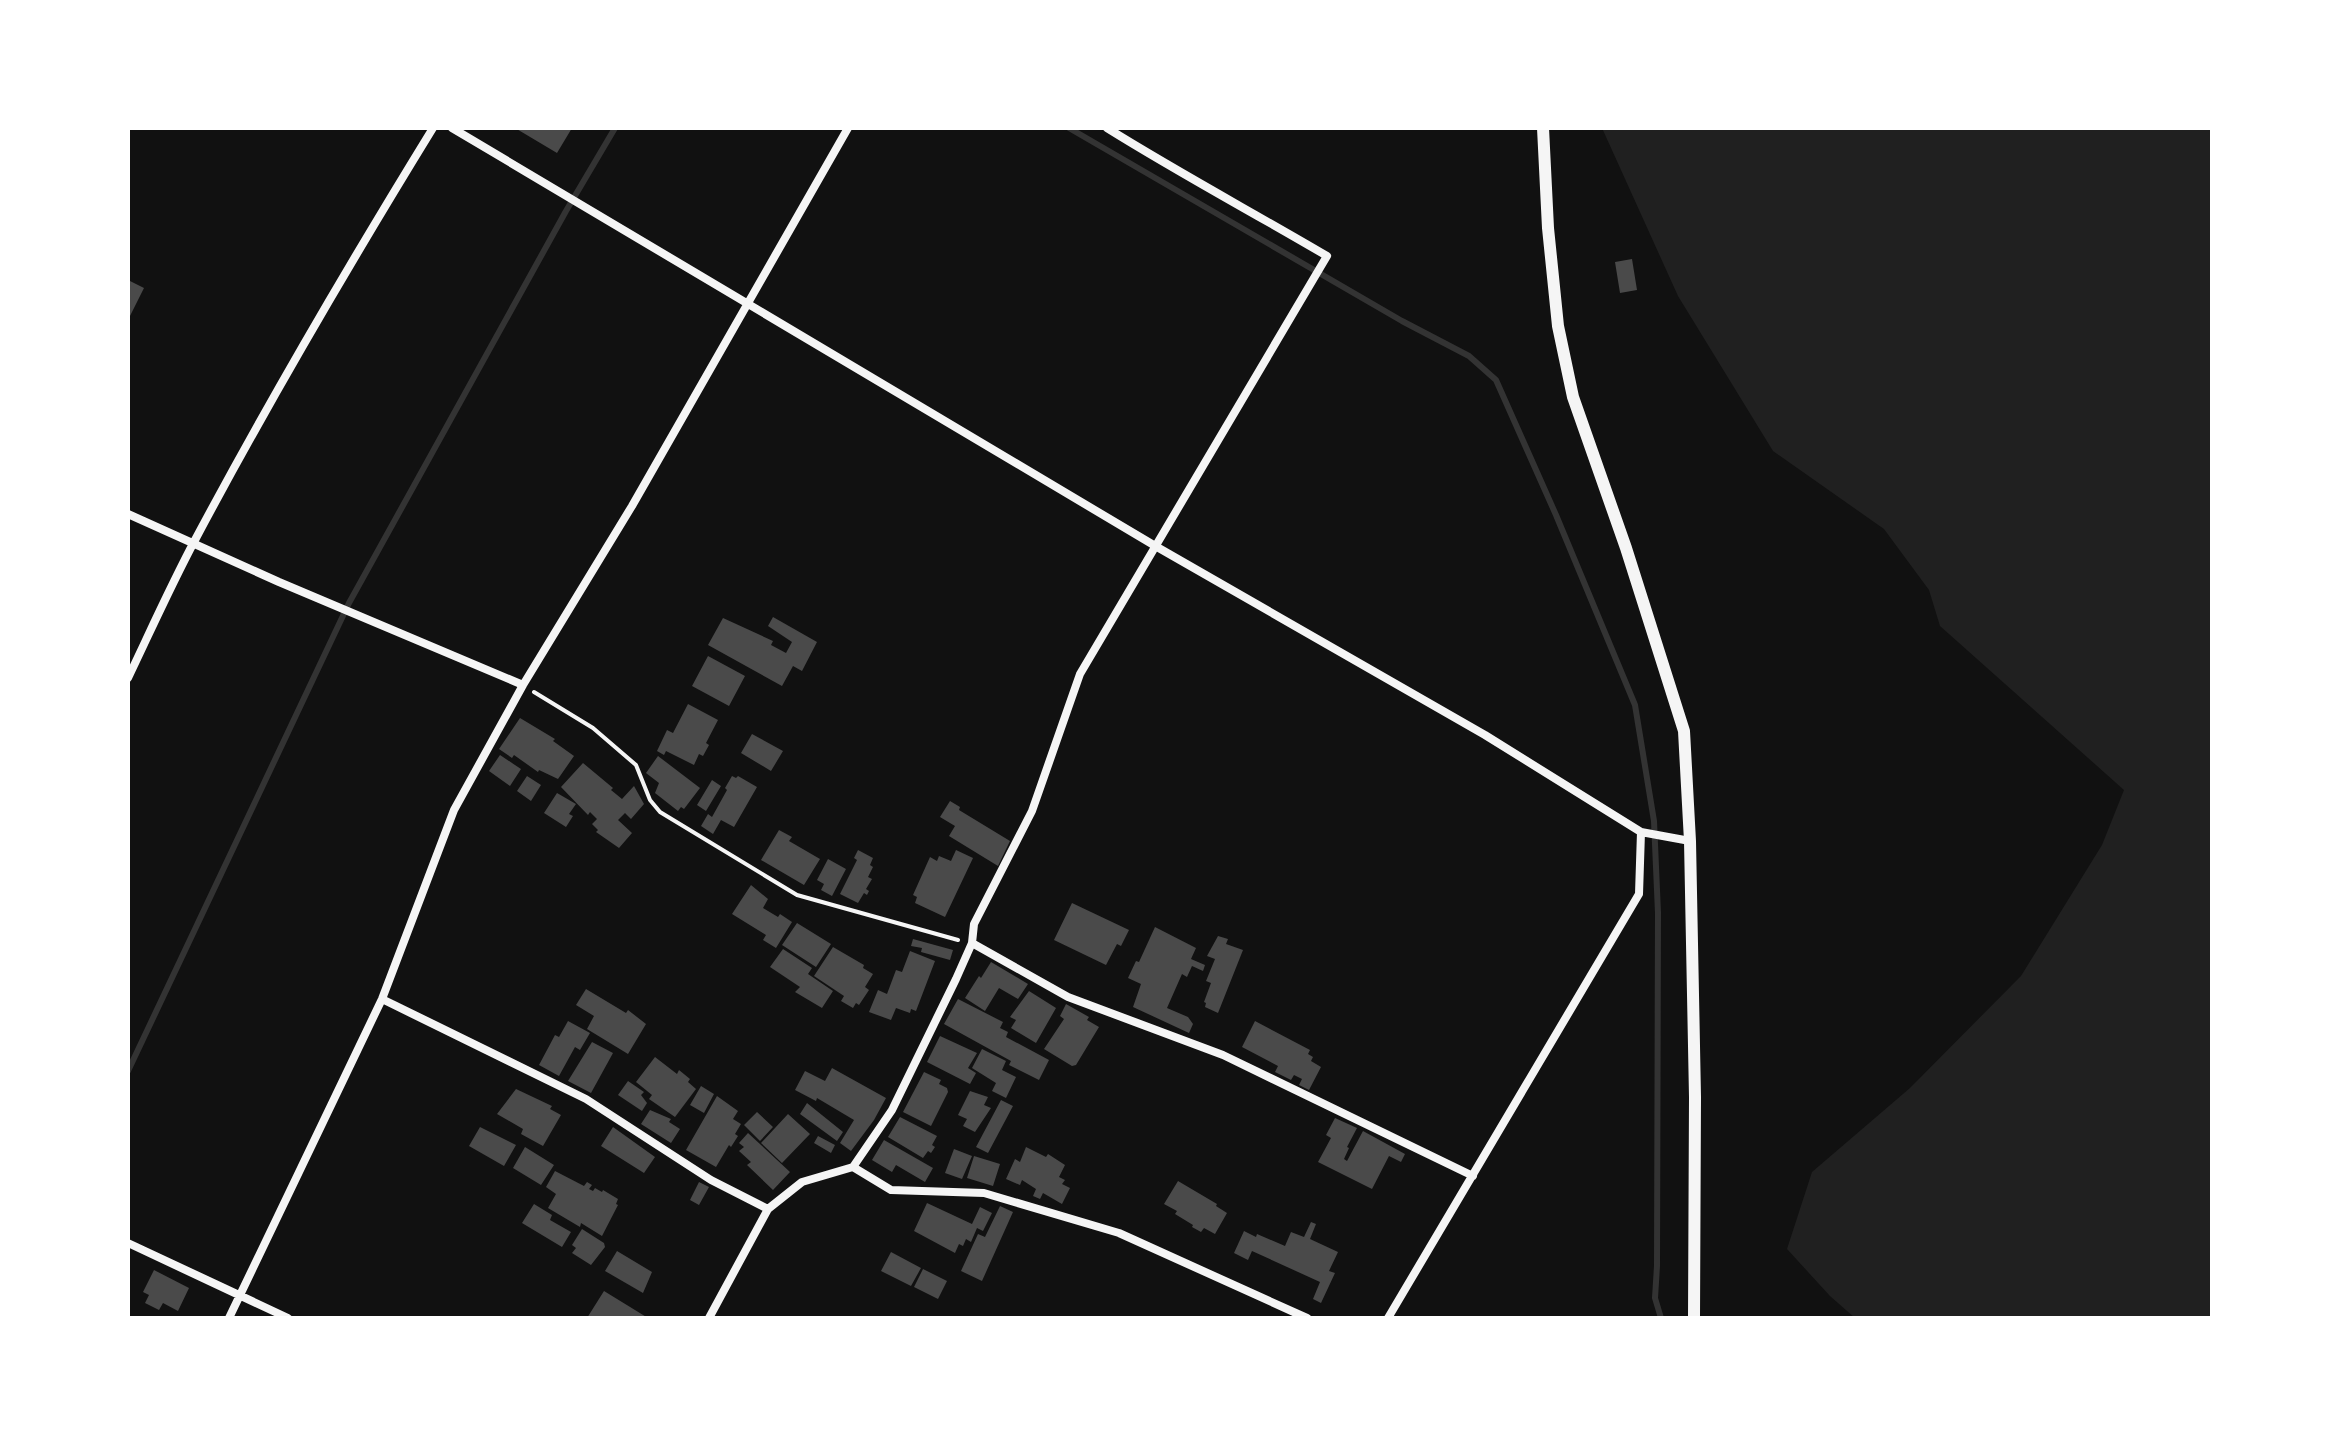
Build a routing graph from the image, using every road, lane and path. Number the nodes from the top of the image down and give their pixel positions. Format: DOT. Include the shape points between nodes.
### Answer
graph roads {
  1 [pos="433,128"];
  2 [pos="452,128"];
  3 [pos="848,128"];
  4 [pos="1107,128"];
  5 [pos="1543,128"];
  6 [pos="747,303"];
  7 [pos="128,514"];
  8 [pos="193,543"];
  9 [pos="1157,547"];
  10 [pos="128,678"];
  11 [pos="523,685"];
  12 [pos="1641,832"];
  13 [pos="1690,841"];
  14 [pos="972,943"];
  15 [pos="382,999"];
  16 [pos="853,1167"];
  17 [pos="1473,1176"];
  18 [pos="768,1209"];
  19 [pos="128,1243"];
  20 [pos="240,1294"];
  21 [pos="229,1318"];
  22 [pos="288,1318"];
  23 [pos="709,1318"];
  24 [pos="1307,1318"];
  25 [pos="1388,1318"];
  26 [pos="1694,1318"];
  1 -- 8 [label="street"];
  2 -- 6 [label="street"];
  3 -- 6 [label="street"];
  4 -- 9 [label="street" via="1327,256"];
  5 -- 13 [label="street" via="1558,326 1573,397 1684,731"];
  6 -- 9 [label="street"];
  6 -- 11 [label="street"];
  7 -- 8 [label="street"];
  8 -- 10 [label="street"];
  8 -- 11 [label="street"];
  9 -- 12 [label="street" via="1485,735"];
  9 -- 14 [label="street" via="1080,674 1032,811 974,924"];
  11 -- 14 [label="path" via="593,728 636,765 660,812 797,895"];
  11 -- 15 [label="street" via="454,810"];
  12 -- 13 [label="street"];
  12 -- 17 [label="street" via="1639,894"];
  13 -- 26 [label="street"];
  14 -- 16 [label="street" via="892,1110"];
  14 -- 17 [label="street" via="1068,997 1223,1055"];
  15 -- 18 [label="street" via="586,1099 711,1180"];
  15 -- 20 [label="street"];
  16 -- 18 [label="street" via="802,1182"];
  16 -- 24 [label="street" via="891,1190 984,1193 1119,1233"];
  17 -- 25 [label="street"];
  18 -- 23 [label="street"];
  19 -- 20 [label="street"];
  20 -- 21 [label="street"];
  20 -- 22 [label="street"];
}
